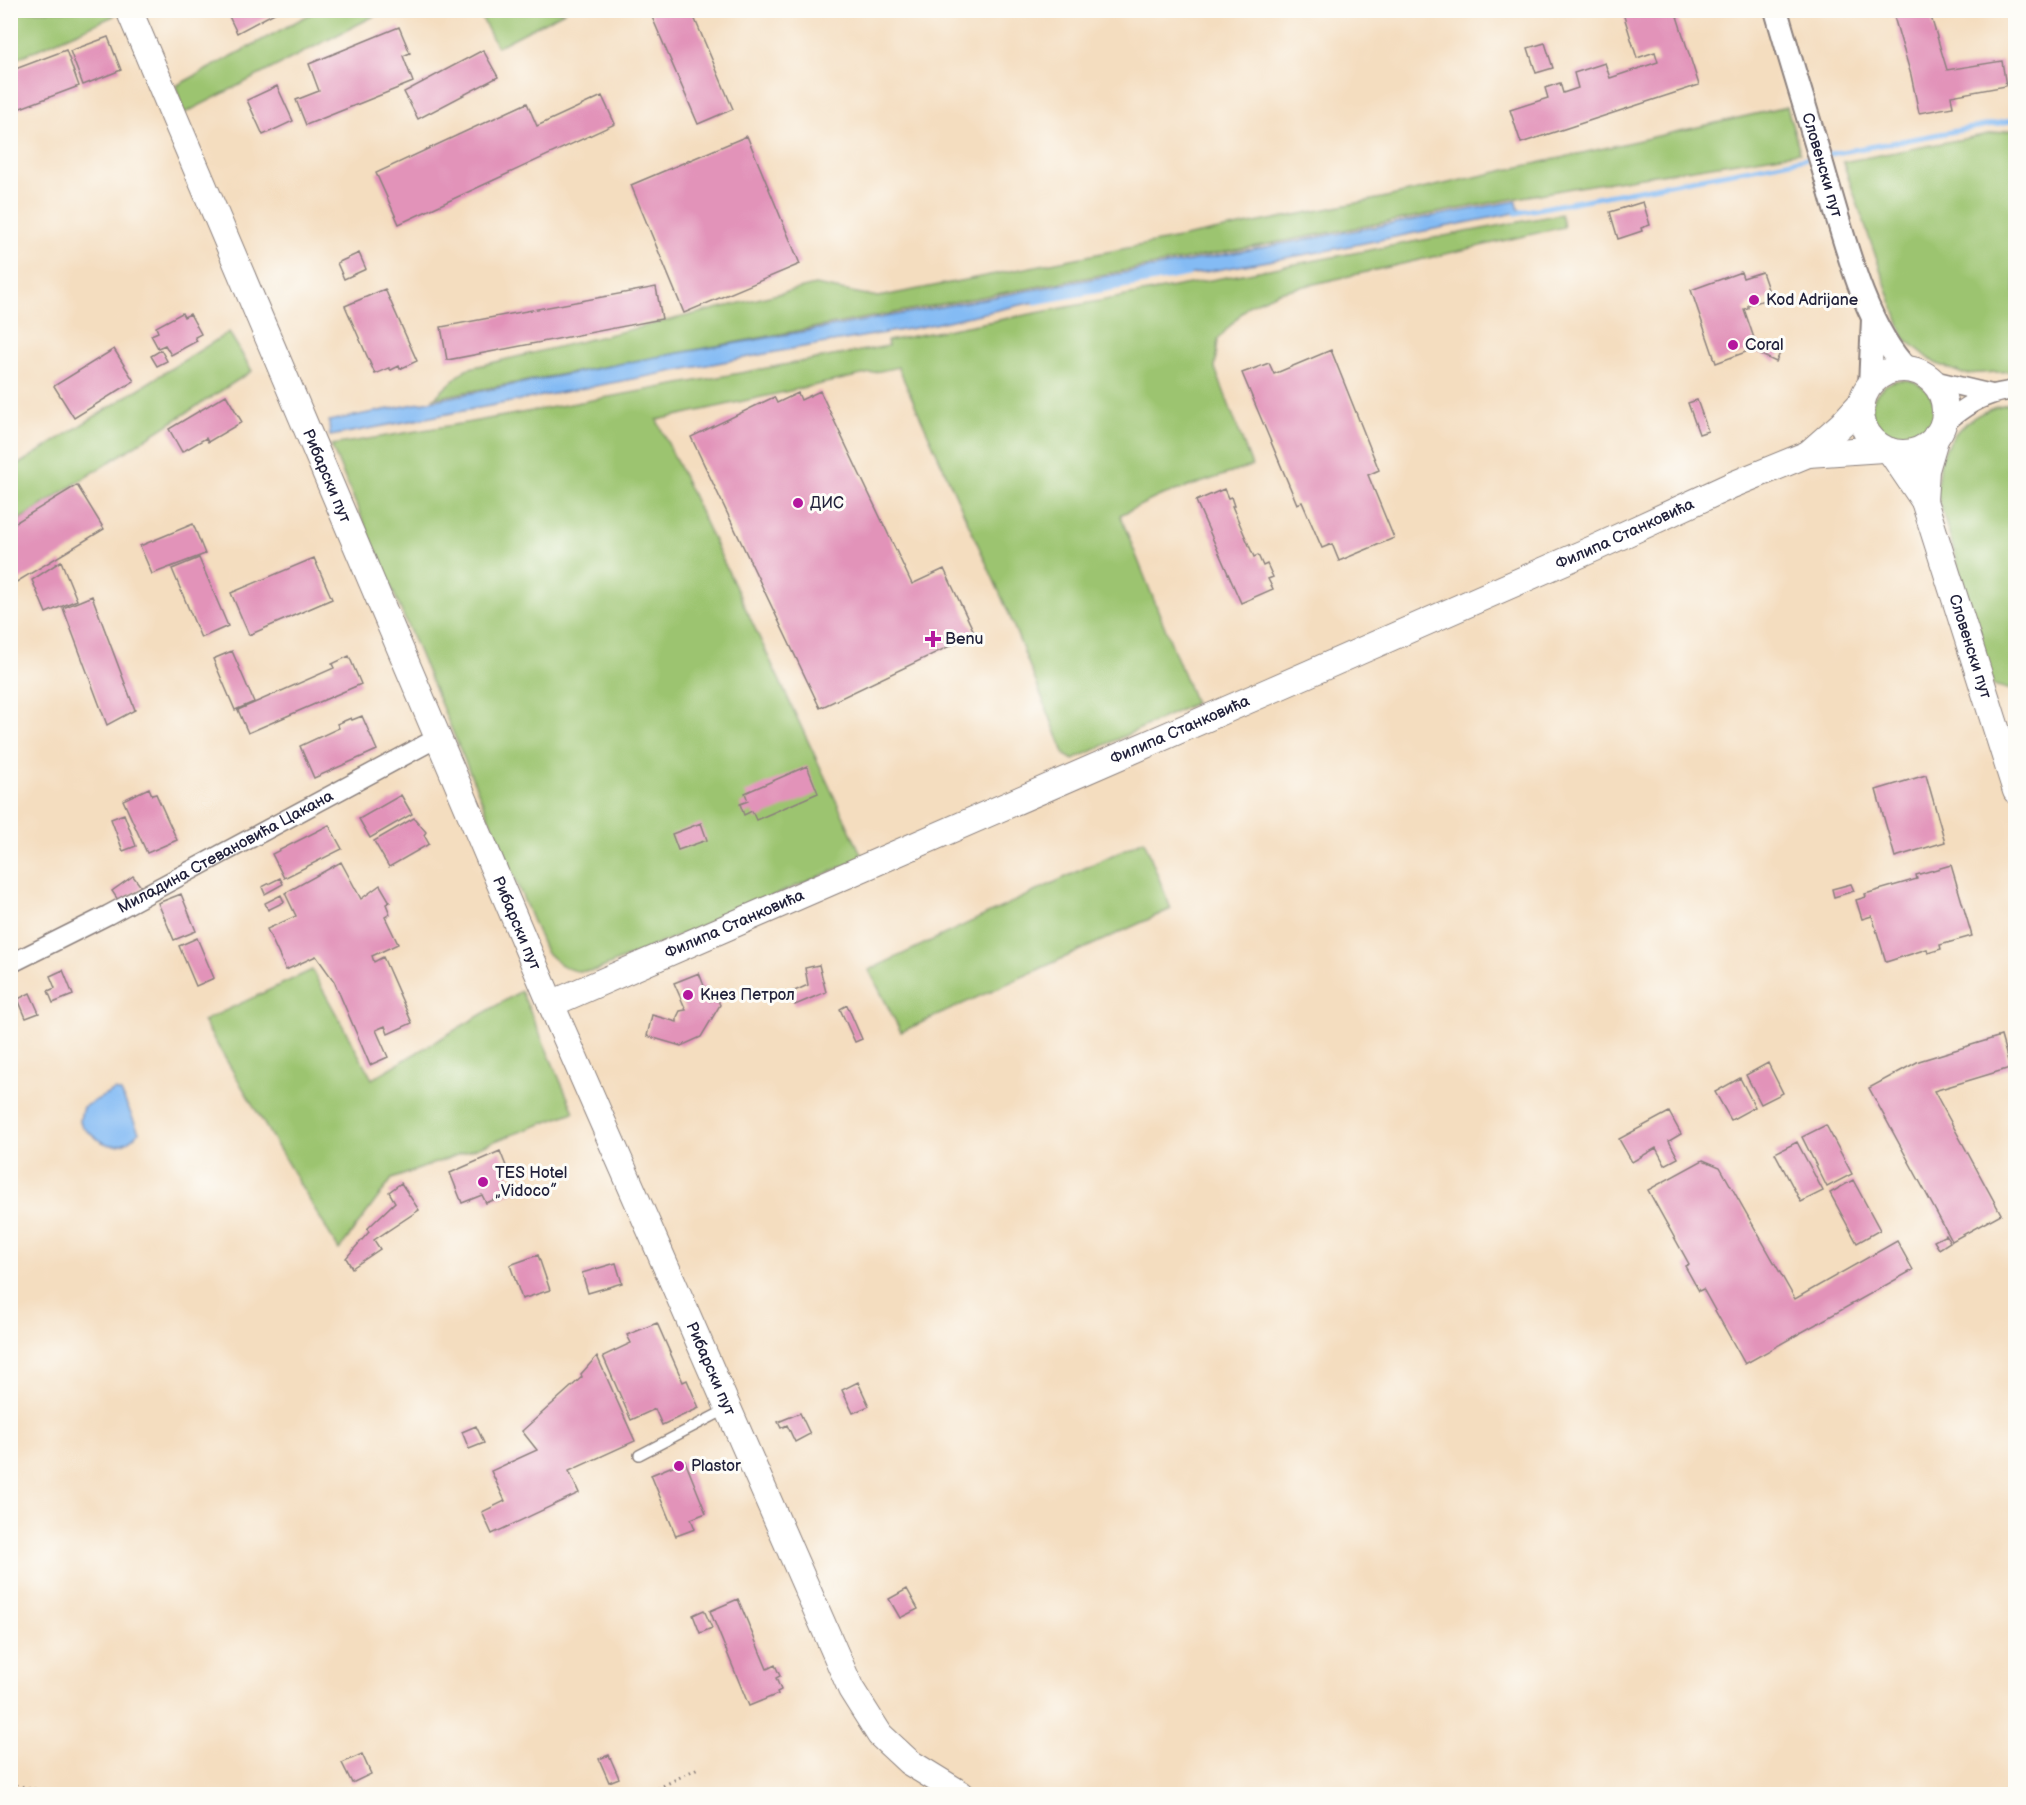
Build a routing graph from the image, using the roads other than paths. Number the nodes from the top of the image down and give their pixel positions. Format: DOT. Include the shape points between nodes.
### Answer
graph roads {
  1 [pos="129,10"];
  2 [pos="1776,10"];
  3 [pos="1873,318"];
  4 [pos="1919,374"];
  5 [pos="2016,390"];
  6 [pos="1866,394"];
  7 [pos="1992,394"];
  8 [pos="1939,432"];
  9 [pos="1887,450"];
  10 [pos="1808,454"];
  11 [pos="1924,501"];
  12 [pos="439,738"];
  13 [pos="2016,791"];
  14 [pos="10,964"];
  15 [pos="551,1004"];
  16 [pos="728,1408"];
  17 [pos="639,1455"];
  18 [pos="961,1794"];
  1 -- 12 [label="main road, Рибарски пут"];
  2 -- 3 [label="street, Словенски пут" via="1847,246"];
  3 -- 4 [label="street, Словенски пут" via="1894,354"];
  3 -- 6 [label="street, Словенски пут"];
  4 -- 6 [label="main road" via="1891,371"];
  4 -- 7 [label="street"];
  4 -- 8 [label="main road" via="1935,385 1943,401 1944,419"];
  5 -- 7 [label="street"];
  6 -- 9 [label="main road" via="1862,420 1865,429"];
  6 -- 10 [label="main road, Филипа Станковића" via="1842,424"];
  7 -- 8 [label="street" via="1956,414"];
  8 -- 9 [label="main road" via="1916,451"];
  8 -- 11 [label="main road, Словенски пут" via="1926,470"];
  9 -- 10 [label="main road, Филипа Станковића"];
  9 -- 11 [label="main road, Словенски пут"];
  10 -- 15 [label="main road, Филипа Станковића"];
  11 -- 13 [label="main road, Словенски пут"];
  12 -- 14 [label="street, Миладина Стевановића Цакана"];
  12 -- 15 [label="main road, Рибарски пут"];
  15 -- 16 [label="main road, Рибарски пут"];
  16 -- 17 [label="lane"];
  16 -- 18 [label="main road, Рибарски пут" via="864,1711 880,1735 909,1762"];
}
